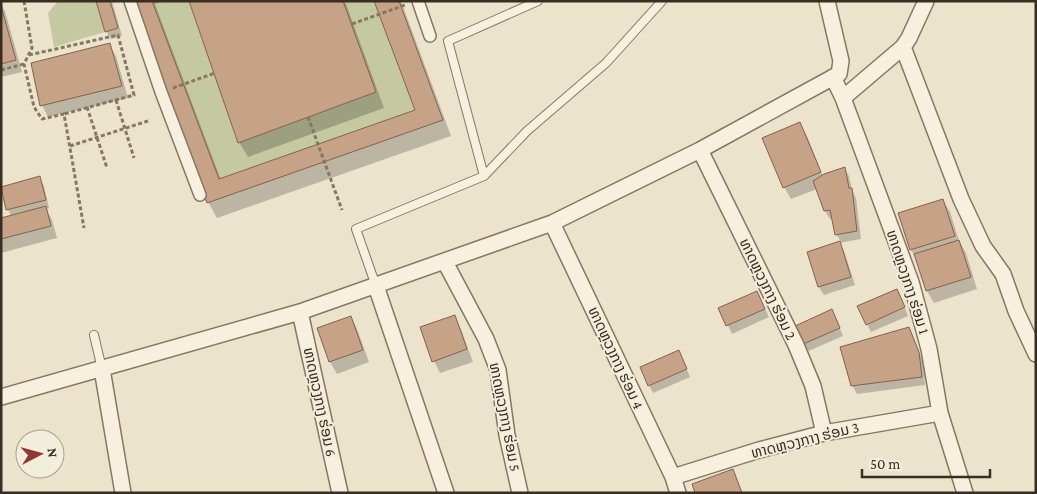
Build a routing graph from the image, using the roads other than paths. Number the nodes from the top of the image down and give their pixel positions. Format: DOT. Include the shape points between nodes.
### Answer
graph roads {
  1 [pos="130,1"];
  2 [pos="538,1"];
  3 [pos="662,1"];
  4 [pos="827,1"];
  5 [pos="926,1"];
  6 [pos="414,3"];
  7 [pos="430,36"];
  8 [pos="903,48"];
  9 [pos="833,77"];
  10 [pos="843,98"];
  11 [pos="700,150"];
  12 [pos="484,176"];
  13 [pos="200,195"];
  14 [pos="552,223"];
  15 [pos="445,262"];
  16 [pos="376,286"];
  17 [pos="300,312"];
  18 [pos="94,336"];
  19 [pos="1036,354"];
  20 [pos="102,369"];
  21 [pos="1,397"];
  22 [pos="940,413"];
  23 [pos="824,433"];
  24 [pos="673,477"];
  25 [pos="123,493"];
  26 [pos="340,493"];
  27 [pos="446,493"];
  28 [pos="520,493"];
  29 [pos="678,493"];
  30 [pos="965,493"];
  1 -- 13 [label="street"];
  2 -- 12 [label="lane" via="448,41"];
  3 -- 12 [label="lane" via="606,63 527,131"];
  4 -- 9 [label="street" via="842,61 839,74"];
  5 -- 8 [label="street"];
  6 -- 7 [label="street"];
  8 -- 10 [label="street"];
  8 -- 19 [label="street" via="961,199 983,246 1003,274"];
  9 -- 10 [label="street, ທາດຫຼວງກາງ ຮ່ອມ 1"];
  9 -- 11 [label="street"];
  10 -- 22 [label="street, ທາດຫຼວງກາງ ຮ່ອມ 1" via="911,282 929,349"];
  11 -- 14 [label="street"];
  11 -- 23 [label="street, ທາດຫຼວງກາງ ຮ່ອມ 2" via="796,346 813,386"];
  12 -- 16 [label="lane" via="356,229"];
  14 -- 15 [label="street"];
  14 -- 24 [label="street, ທາດຫຼວງກາງ ຮ່ອມ 4"];
  15 -- 16 [label="street"];
  15 -- 28 [label="street, ທາດຫຼວງກາງ ຮ່ອມ 5" via="486,339 498,370"];
  16 -- 17 [label="street"];
  16 -- 27 [label="street"];
  17 -- 20 [label="street"];
  17 -- 26 [label="street, ທາດຫຼວງກາງ ຮ່ອມ 6"];
  18 -- 20 [label="lane"];
  20 -- 21 [label="street"];
  20 -- 25 [label="street"];
  22 -- 23 [label="street, ທາດຫຼວງກາງ ຮ່ອມ 3"];
  22 -- 30 [label="street, ທາດຫຼວງກາງ ຮ່ອມ 1"];
  23 -- 24 [label="street, ທາດຫຼວງກາງ ຮ່ອມ 3"];
  24 -- 29 [label="street, ທາດຫຼວງກາງ ຮ່ອມ 4"];
}
